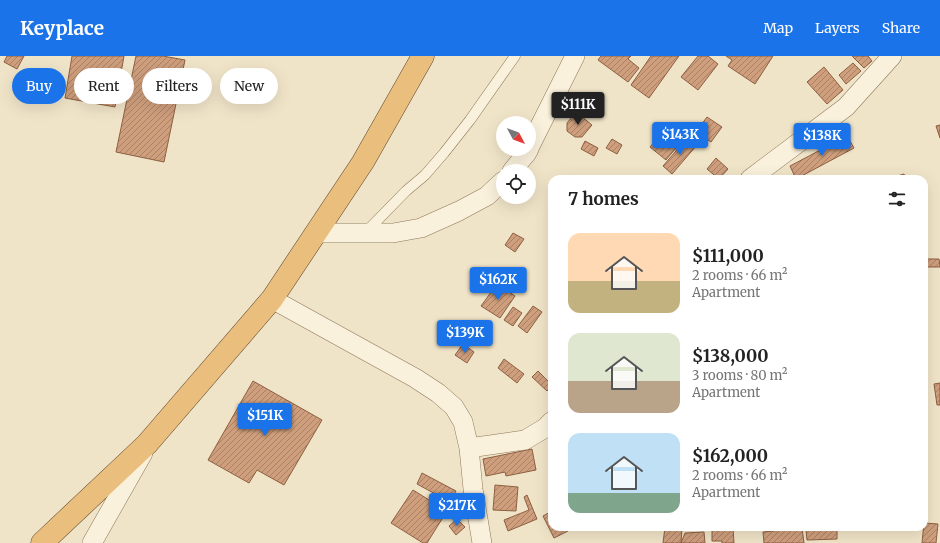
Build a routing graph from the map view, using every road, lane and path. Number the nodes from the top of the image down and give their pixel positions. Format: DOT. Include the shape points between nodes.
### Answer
graph roads {
  1 [pos="422,56"];
  2 [pos="515,56"];
  3 [pos="575,56"];
  4 [pos="892,56"];
  5 [pos="536,135"];
  6 [pos="524,156"];
  7 [pos="518,164"];
  8 [pos="755,175"];
  9 [pos="496,188"];
  10 [pos="316,233"];
  11 [pos="365,233"];
  12 [pos="272,299"];
  13 [pos="548,425"];
  14 [pos="147,444"];
  15 [pos="469,448"];
  16 [pos="42,543"];
  17 [pos="92,543"];
  18 [pos="482,543"];
  1 -- 10 [label="highway" via="363,162"];
  2 -- 11 [label="lane" via="444,153"];
  3 -- 5 [label="street"];
  4 -- 8 [label="street" via="846,107"];
  6 -- 7 [label="street"];
  9 -- 11 [label="street" via="487,196 459,212 421,228 393,233"];
  10 -- 11 [label="street"];
  10 -- 12 [label="highway"];
  12 -- 14 [label="highway"];
  12 -- 15 [label="street" via="438,393 454,407 463,422"];
  13 -- 15 [label="street" via="525,440"];
  14 -- 16 [label="highway"];
  14 -- 17 [label="street"];
  15 -- 18 [label="street"];
}
